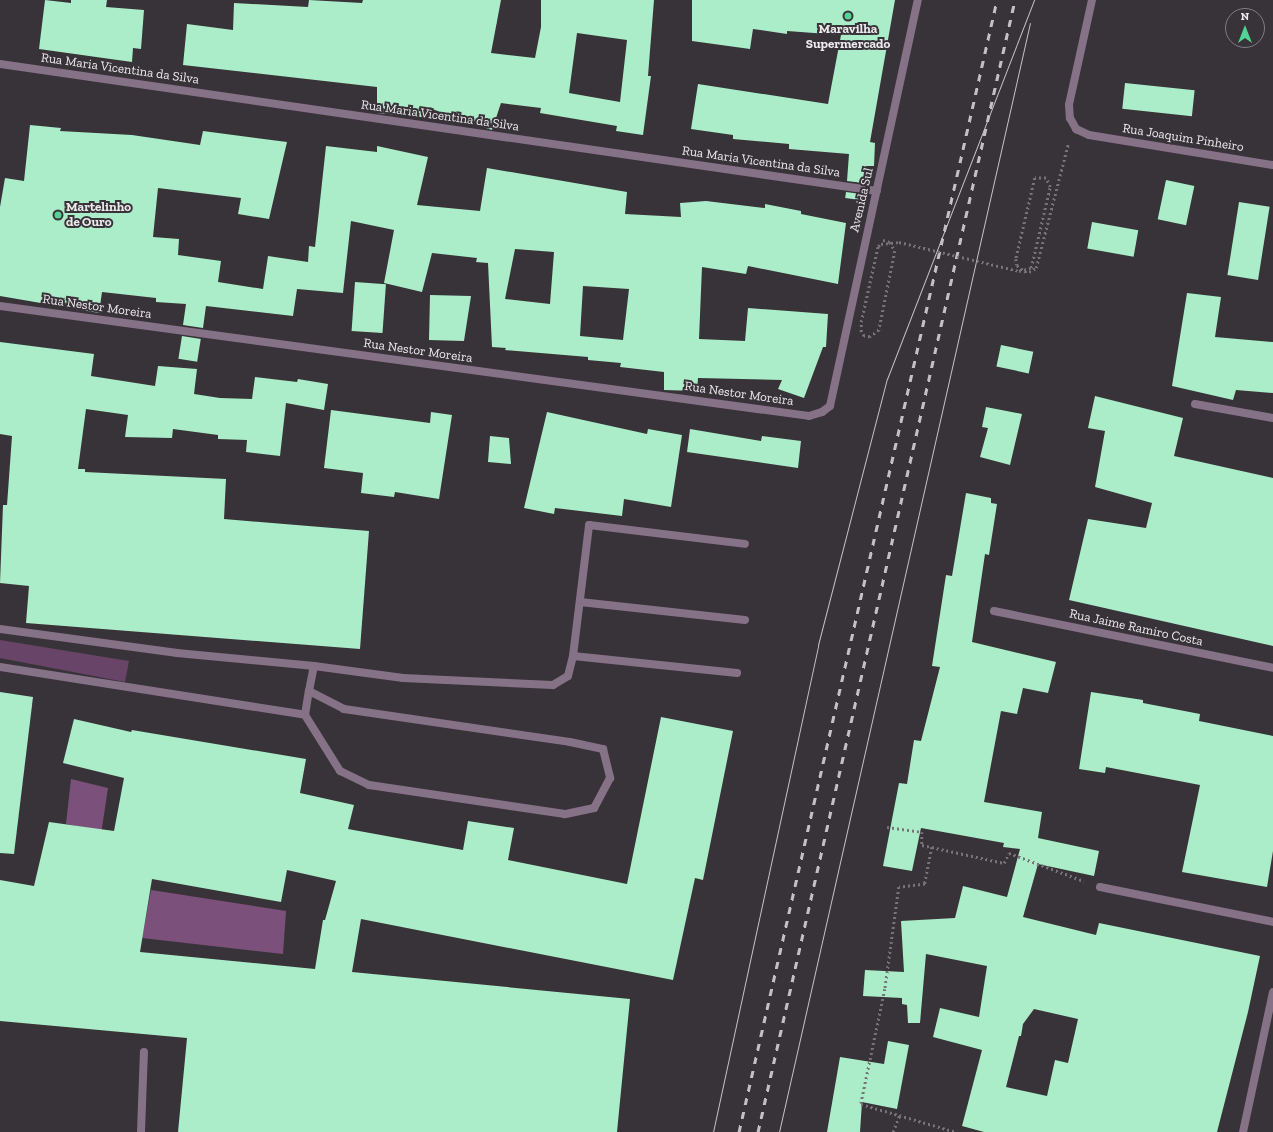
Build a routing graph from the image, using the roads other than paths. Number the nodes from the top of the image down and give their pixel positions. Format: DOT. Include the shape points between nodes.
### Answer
graph roads {
  1 [pos="918,0"];
  2 [pos="1092,0"];
  3 [pos="0,64"];
  4 [pos="1273,165"];
  5 [pos="877,191"];
  6 [pos="0,306"];
  7 [pos="1195,404"];
  8 [pos="830,406"];
  9 [pos="1273,418"];
  10 [pos="745,544"];
  11 [pos="580,602"];
  12 [pos="994,611"];
  13 [pos="745,620"];
  14 [pos="0,629"];
  15 [pos="573,656"];
  16 [pos="314,666"];
  17 [pos="0,667"];
  18 [pos="1273,668"];
  19 [pos="737,673"];
  20 [pos="309,691"];
  21 [pos="305,715"];
  22 [pos="1100,887"];
  23 [pos="1273,922"];
  24 [pos="1273,992"];
  25 [pos="144,1052"];
  26 [pos="141,1132"];
  27 [pos="1243,1132"];
  1 -- 5 [label="street, Avenida Sul"];
  2 -- 4 [label="street, Rua Joaquim Pinheiro" via="1069,105 1070,118 1076,129 1089,135"];
  3 -- 5 [label="street, Rua Maria Vicentina da Silva"];
  5 -- 8 [label="street, Avenida Sul"];
  6 -- 8 [label="street, Rua Nestor Moreira" via="809,416"];
  7 -- 9 [label="street"];
  10 -- 11 [label="street" via="589,525"];
  11 -- 13 [label="street"];
  11 -- 15 [label="street"];
  12 -- 18 [label="street, Rua Jaime Ramiro Costa"];
  14 -- 16 [label="street" via="177,653"];
  15 -- 16 [label="street" via="568,676 553,685 403,678"];
  15 -- 19 [label="street"];
  16 -- 20 [label="street"];
  17 -- 21 [label="street"];
  20 -- 21 [label="street"];
  20 -- 21 [label="street" via="344,709 603,749 610,778 594,808 565,814 368,785 340,771"];
  22 -- 23 [label="street"];
  24 -- 27 [label="street"];
  25 -- 26 [label="street"];
}
